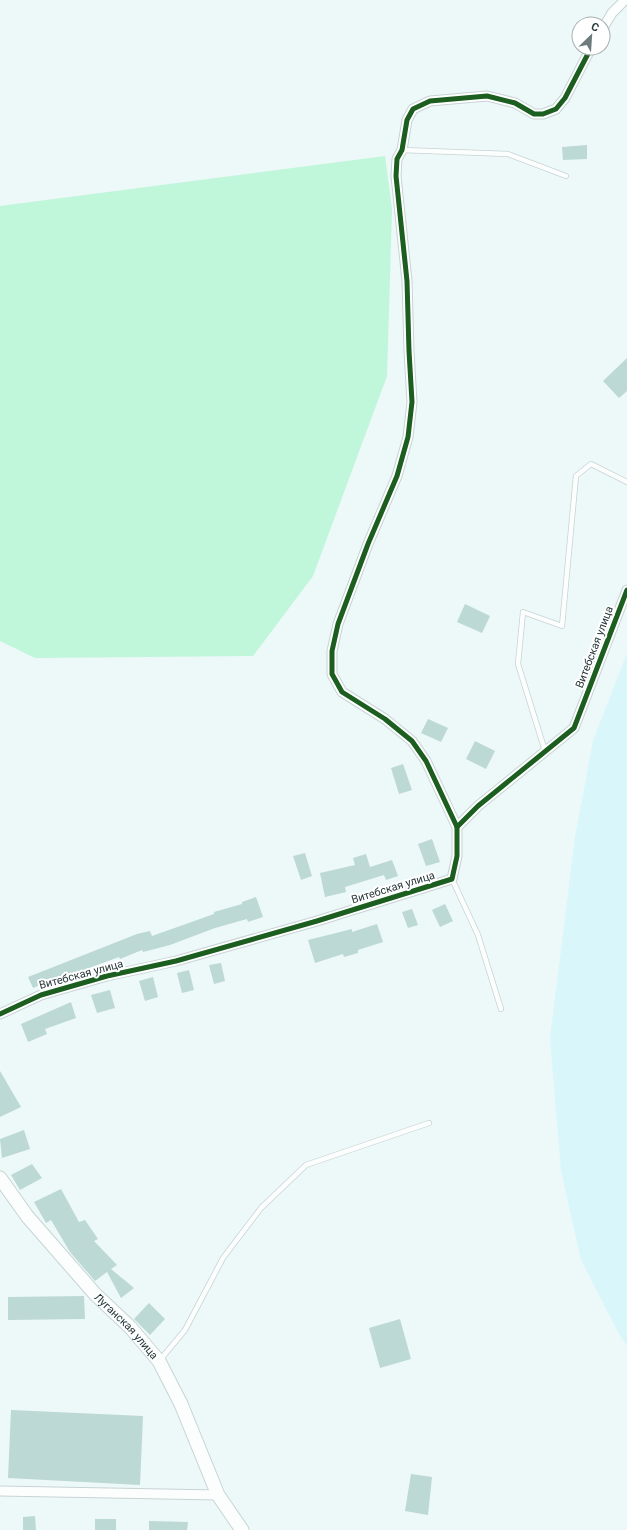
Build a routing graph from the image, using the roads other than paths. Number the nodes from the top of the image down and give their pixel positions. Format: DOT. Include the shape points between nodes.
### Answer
graph roads {
  1 [pos="625,0"];
  2 [pos="610,16"];
  3 [pos="588,56"];
  4 [pos="402,150"];
  5 [pos="566,176"];
  6 [pos="627,482"];
  7 [pos="627,590"];
  8 [pos="545,753"];
  9 [pos="456,827"];
  10 [pos="452,879"];
  11 [pos="501,1008"];
  12 [pos="0,1014"];
  13 [pos="429,1123"];
  14 [pos="0,1178"];
  15 [pos="159,1361"];
  16 [pos="0,1492"];
  17 [pos="218,1495"];
  18 [pos="242,1530"];
  1 -- 2 [label="street"];
  3 -- 4 [label="street" via="565,98 556,109 534,114 515,103 488,96 430,101 413,109 407,120"];
  4 -- 5 [label="lane" via="508,154"];
  4 -- 9 [label="street" via="397,159 396,176 407,281 412,402 408,437 397,476 338,624 332,651 332,674 342,692 386,719 412,741 426,761"];
  6 -- 8 [label="lane" via="591,464 576,476 562,626 523,612 518,664"];
  7 -- 8 [label="street, Витебская улица" via="574,728"];
  8 -- 9 [label="street, Витебская улица" via="478,806"];
  9 -- 10 [label="street, Витебская улица" via="458,856"];
  10 -- 11 [label="lane" via="478,935"];
  10 -- 12 [label="street, Витебская улица" via="191,957 107,976 42,995"];
  13 -- 15 [label="lane" via="306,1165 261,1208 223,1258 185,1330"];
  14 -- 15 [label="street, Луганская улица" via="27,1216 95,1294 130,1327"];
  15 -- 17 [label="street, Луганская улица" via="181,1404"];
  16 -- 17 [label="street"];
  17 -- 18 [label="street, Луганская улица"];
}
